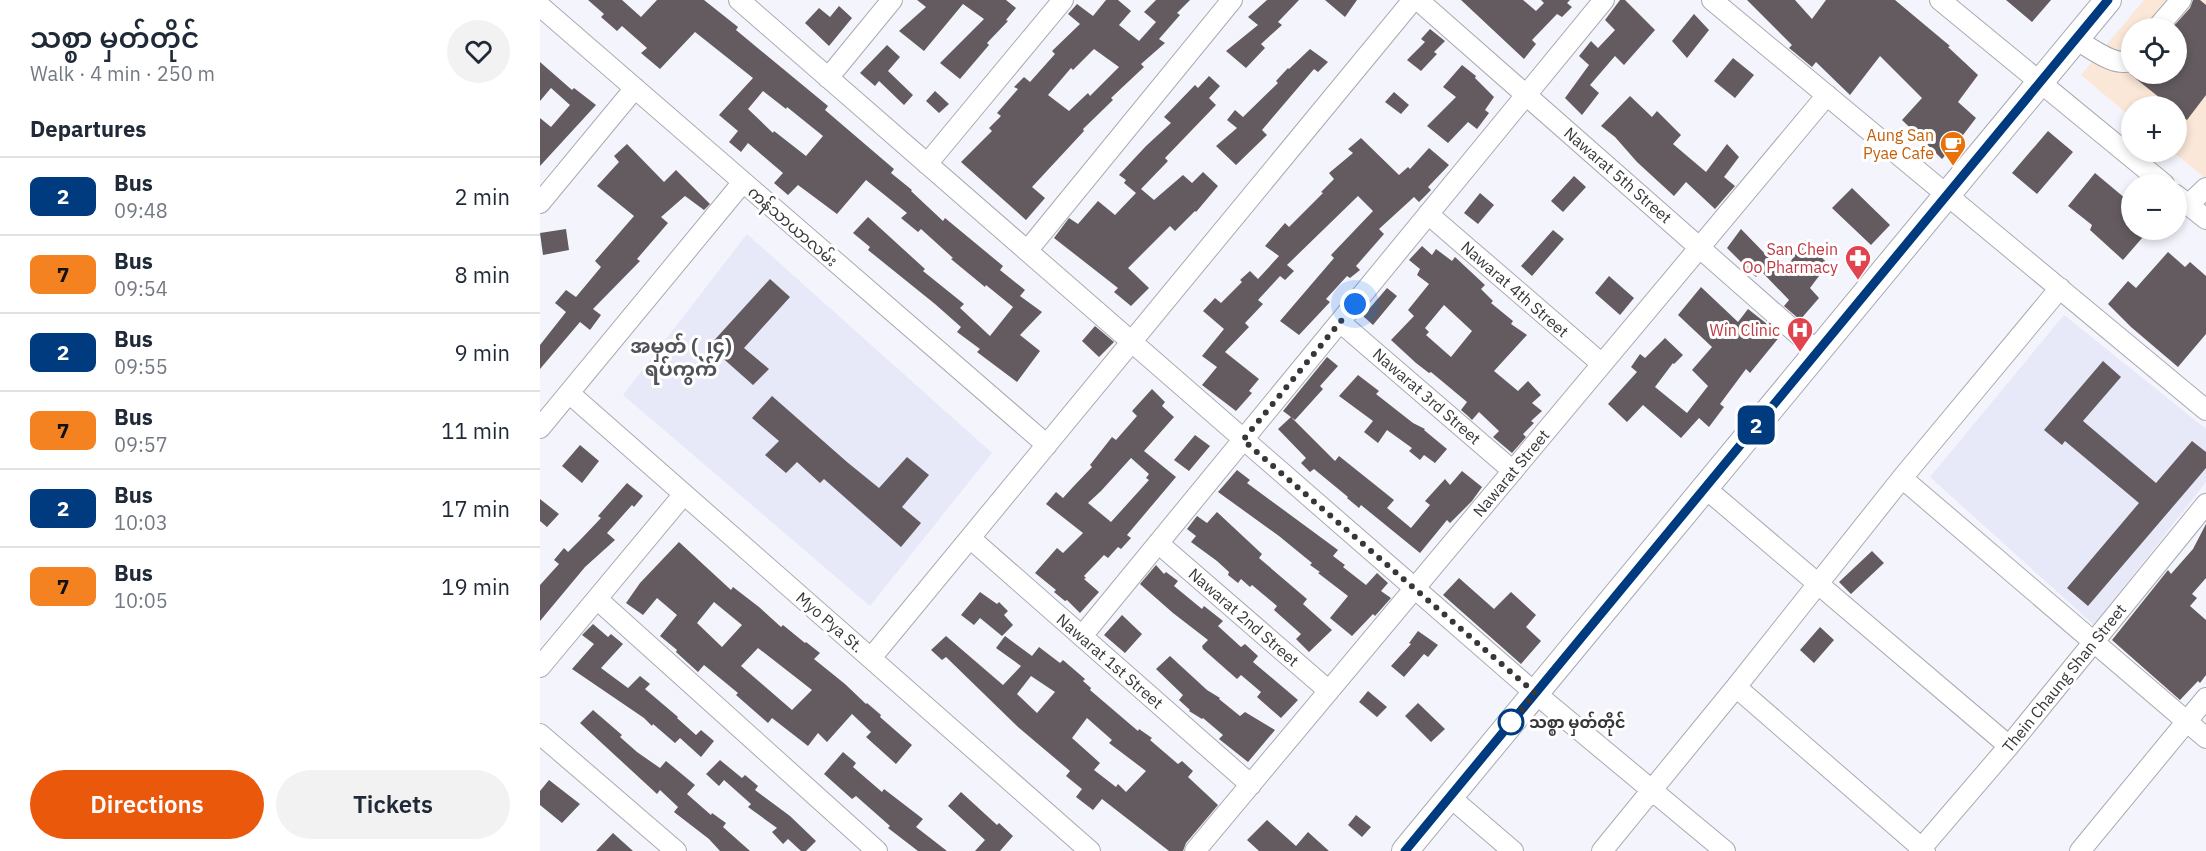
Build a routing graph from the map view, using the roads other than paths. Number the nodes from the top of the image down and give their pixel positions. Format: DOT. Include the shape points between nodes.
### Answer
graph roads {
  1 [pos="738,0"];
  2 [pos="892,0"];
  3 [pos="1063,0"];
  4 [pos="1232,0"];
  5 [pos="1413,0"];
  6 [pos="1418,0"];
  7 [pos="1604,0"];
  8 [pos="1712,0"];
  9 [pos="1940,0"];
  10 [pos="2108,0"];
  11 [pos="2181,0"];
  12 [pos="540,6"];
  13 [pos="2166,18"];
  14 [pos="2075,39"];
  15 [pos="2121,63"];
  16 [pos="828,78"];
  17 [pos="2039,82"];
  18 [pos="635,88"];
  19 [pos="1526,95"];
  20 [pos="1827,95"];
  21 [pos="927,164"];
  22 [pos="2152,174"];
  23 [pos="743,182"];
  24 [pos="2206,188"];
  25 [pos="1947,194"];
  26 [pos="2187,198"];
  27 [pos="540,203"];
  28 [pos="2187,204"];
  29 [pos="1428,214"];
  30 [pos="2206,219"];
  31 [pos="1700,248"];
  32 [pos="1027,251"];
  33 [pos="2060,288"];
  34 [pos="1340,322"];
  35 [pos="1131,342"];
  36 [pos="1817,351"];
  37 [pos="1602,364"];
  38 [pos="569,393"];
  39 [pos="2206,410"];
  40 [pos="540,428"];
  41 [pos="1243,440"];
  42 [pos="1047,445"];
  43 [pos="1513,471"];
  44 [pos="1902,478"];
  45 [pos="1704,487"];
  46 [pos="684,494"];
  47 [pos="2206,504"];
  48 [pos="970,538"];
  49 [pos="1158,543"];
  50 [pos="1820,584"];
  51 [pos="1414,589"];
  52 [pos="597,599"];
  53 [pos="1082,636"];
  54 [pos="2093,642"];
  55 [pos="871,658"];
  56 [pos="540,667"];
  57 [pos="1737,687"];
  58 [pos="1329,692"];
  59 [pos="1535,693"];
  60 [pos="2206,698"];
  61 [pos="2187,722"];
  62 [pos="540,734"];
  63 [pos="2206,738"];
  64 [pos="2009,746"];
  65 [pos="1251,785"];
  66 [pos="1651,790"];
  67 [pos="1450,797"];
  68 [pos="1922,850"];
  69 [pos="676,851"];
  70 [pos="877,851"];
  71 [pos="1090,851"];
  72 [pos="1195,851"];
  73 [pos="1405,851"];
  74 [pos="1513,851"];
  75 [pos="1602,851"];
  76 [pos="1725,851"];
  77 [pos="2080,851"];
  1 -- 16 [label="street"];
  2 -- 16 [label="street"];
  3 -- 21 [label="street"];
  4 -- 32 [label="street"];
  5 -- 35 [label="street"];
  6 -- 19 [label="street, Nawarat 5th Street"];
  7 -- 19 [label="street"];
  8 -- 20 [label="street"];
  9 -- 17 [label="street"];
  10 -- 14 [label="main road"];
  11 -- 13 [label="street"];
  12 -- 18 [label="street, ကန်သာယာလမ်း"];
  14 -- 15 [label="street"];
  14 -- 17 [label="main road"];
  16 -- 21 [label="street"];
  17 -- 22 [label="street"];
  17 -- 25 [label="main road"];
  18 -- 23 [label="street, ကန်သာယာလမ်း"];
  18 -- 27 [label="street"];
  19 -- 29 [label="street"];
  19 -- 31 [label="street, Nawarat 5th Street"];
  20 -- 25 [label="street"];
  20 -- 31 [label="street, Nawarat Street"];
  21 -- 32 [label="street"];
  23 -- 38 [label="street"];
  23 -- 42 [label="street, ကန်သာယာလမ်း"];
  24 -- 26 [label="street"];
  25 -- 33 [label="street"];
  25 -- 36 [label="main road"];
  28 -- 30 [label="street"];
  29 -- 34 [label="street"];
  29 -- 37 [label="street, Nawarat 4th Street"];
  31 -- 36 [label="street, Nawarat 5th Street"];
  31 -- 37 [label="street, Nawarat Street"];
  32 -- 35 [label="street"];
  33 -- 39 [label="street"];
  33 -- 44 [label="street"];
  34 -- 41 [label="street"];
  34 -- 43 [label="street, Nawarat 3rd Street"];
  35 -- 41 [label="street"];
  35 -- 42 [label="street"];
  36 -- 45 [label="main road"];
  37 -- 43 [label="street, Nawarat Street"];
  38 -- 40 [label="street"];
  38 -- 46 [label="street, Myo Pya St."];
  41 -- 49 [label="street"];
  41 -- 51 [label="street"];
  42 -- 48 [label="street"];
  43 -- 51 [label="street, Nawarat Street"];
  44 -- 50 [label="street"];
  44 -- 54 [label="street"];
  45 -- 50 [label="street"];
  45 -- 59 [label="main road"];
  46 -- 52 [label="street"];
  46 -- 55 [label="street, Myo Pya St."];
  47 -- 54 [label="street, Thein Chaung Shan Street"];
  48 -- 53 [label="street, Nawarat 1st Street"];
  48 -- 55 [label="street"];
  49 -- 53 [label="street"];
  49 -- 58 [label="street, Nawarat 2nd Street"];
  50 -- 57 [label="street"];
  50 -- 64 [label="street"];
  51 -- 58 [label="street, Nawarat Street"];
  51 -- 59 [label="street"];
  52 -- 56 [label="street"];
  52 -- 70 [label="street"];
  53 -- 65 [label="street, Nawarat 1st Street"];
  54 -- 61 [label="street"];
  54 -- 64 [label="street, Thein Chaung Shan Street"];
  55 -- 71 [label="street, Myo Pya St."];
  57 -- 66 [label="street"];
  57 -- 68 [label="street"];
  58 -- 65 [label="street, Nawarat Street"];
  59 -- 66 [label="street"];
  59 -- 67 [label="main road"];
  60 -- 61 [label="street"];
  61 -- 63 [label="street"];
  61 -- 77 [label="street"];
  62 -- 69 [label="street"];
  64 -- 68 [label="street, Thein Chaung Shan Street"];
  65 -- 72 [label="street, Nawarat Street"];
  66 -- 75 [label="street"];
  66 -- 76 [label="street"];
  67 -- 73 [label="main road"];
  67 -- 74 [label="street"];
}
